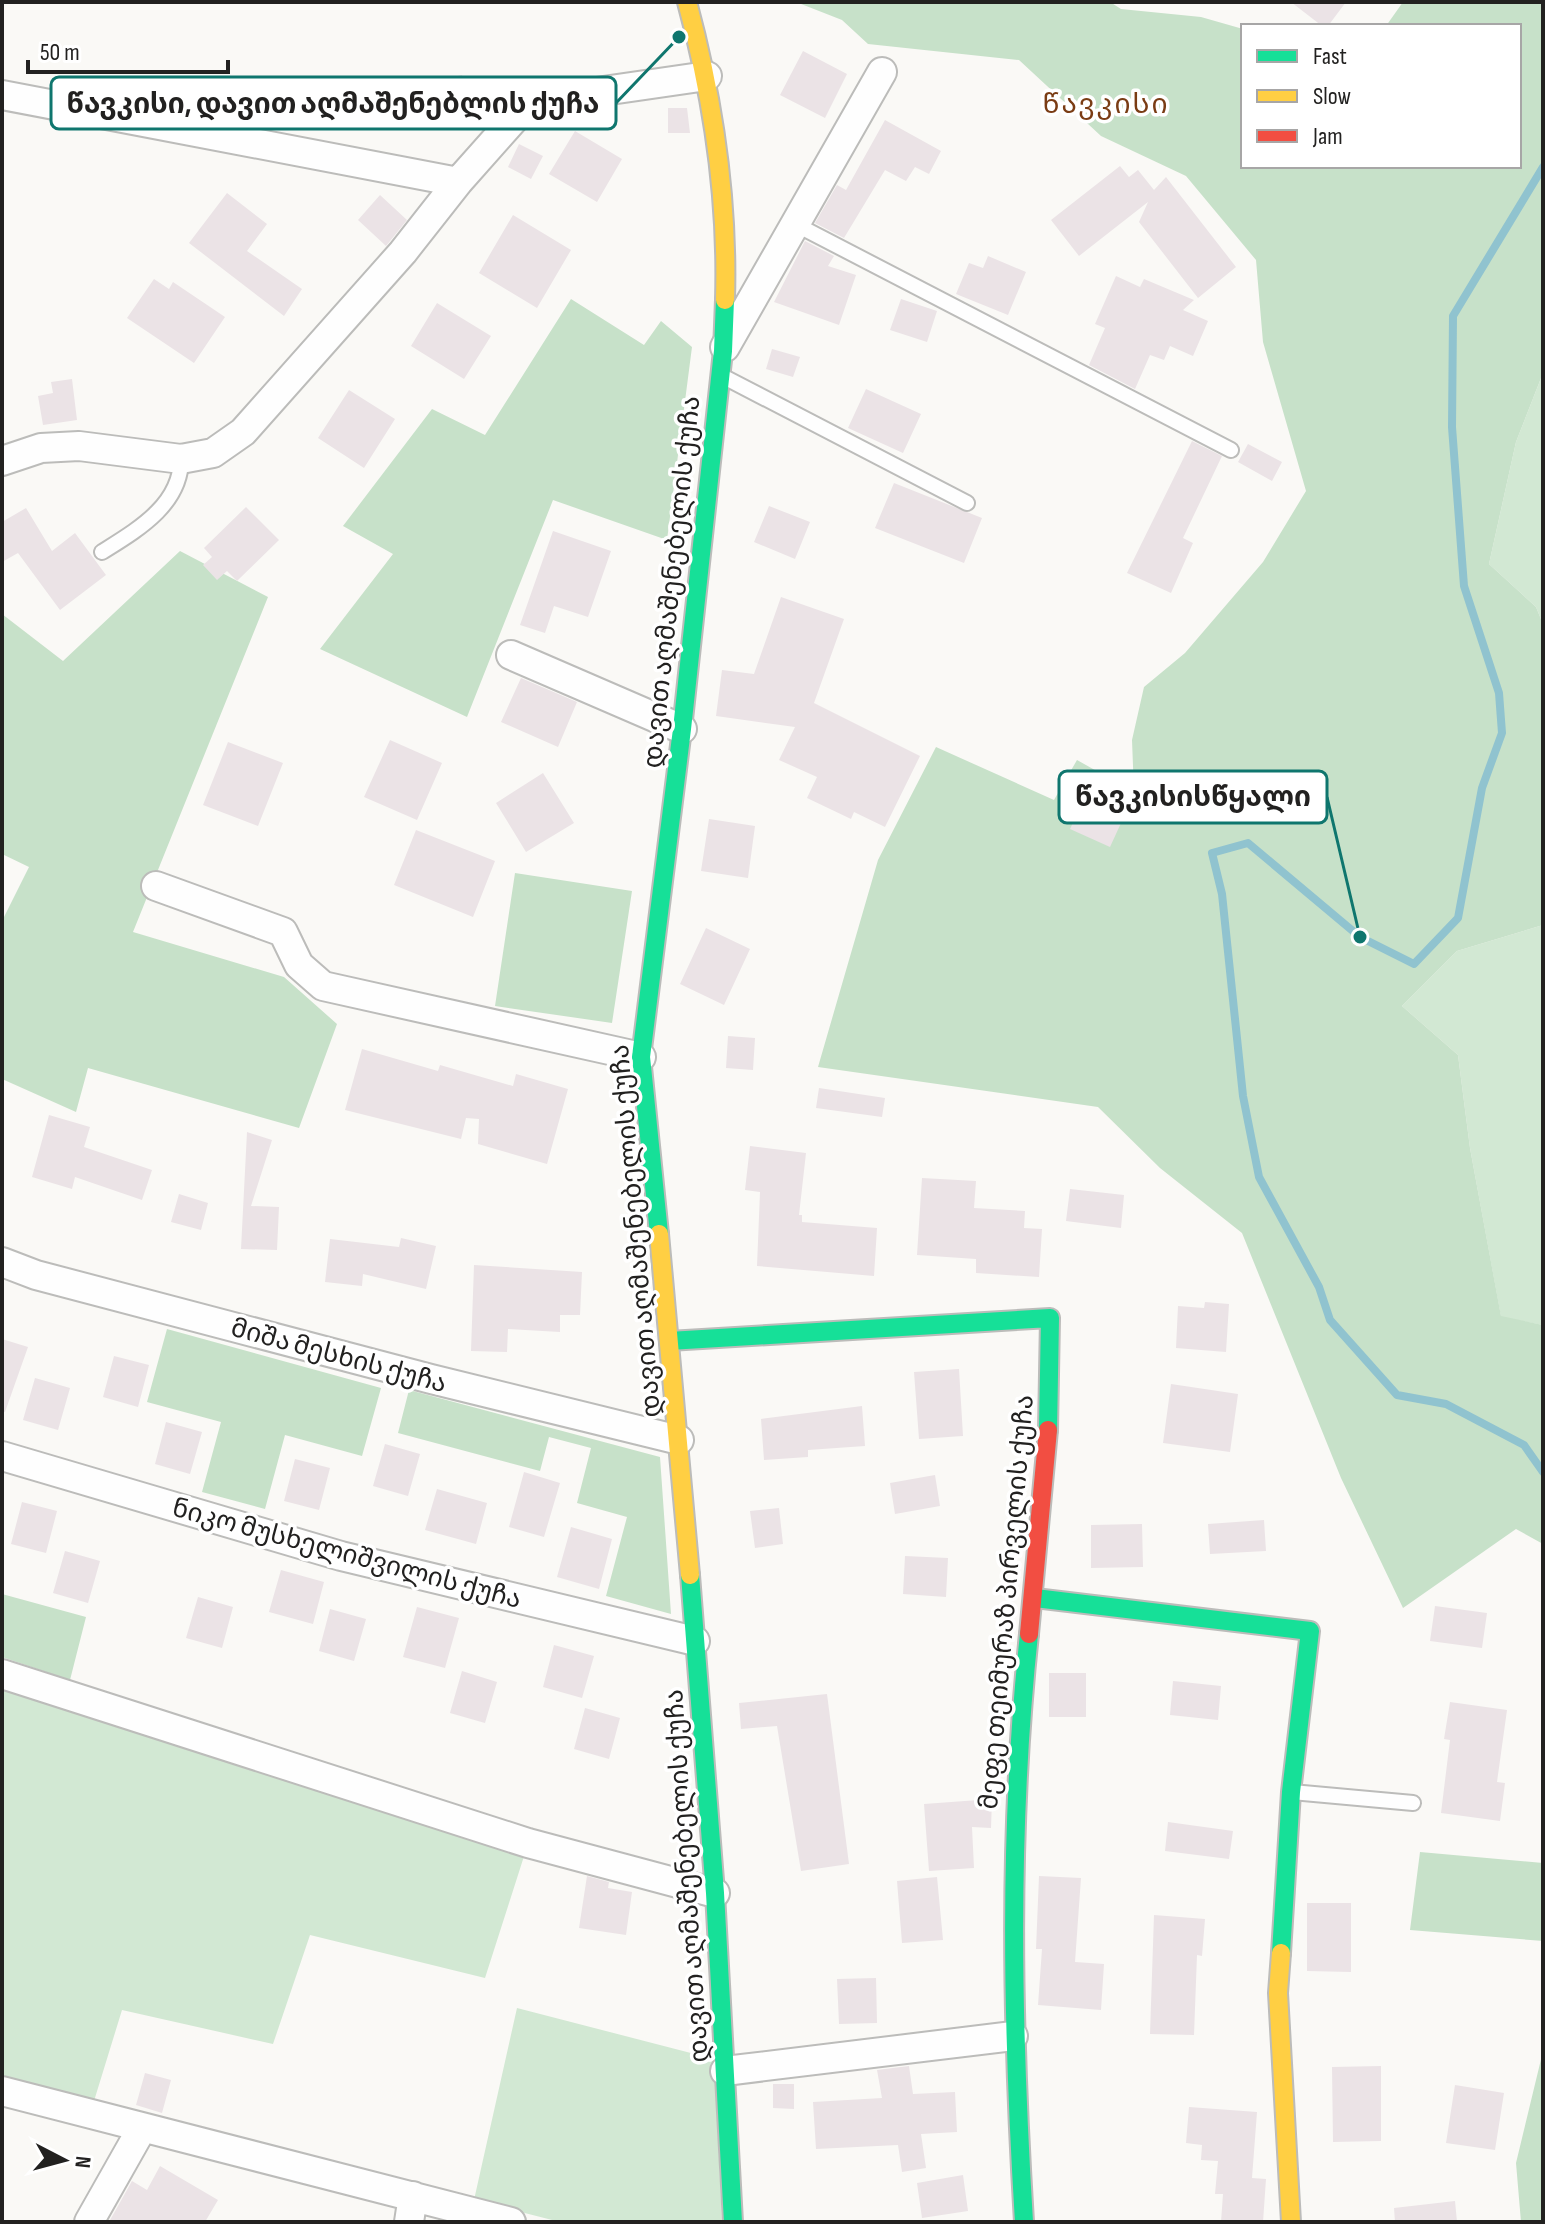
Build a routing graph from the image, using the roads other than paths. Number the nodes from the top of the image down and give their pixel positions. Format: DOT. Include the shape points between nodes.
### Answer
graph roads {
  1 [pos="687,2"];
  2 [pos="882,72"];
  3 [pos="707,76"];
  4 [pos="2,95"];
  5 [pos="458,182"];
  6 [pos="795,224"];
  7 [pos="722,363"];
  8 [pos="1231,450"];
  9 [pos="181,459"];
  10 [pos="2,461"];
  11 [pos="967,503"];
  12 [pos="102,552"];
  13 [pos="511,655"];
  14 [pos="682,729"];
  15 [pos="156,886"];
  16 [pos="641,1057"];
  17 [pos="2,1262"];
  18 [pos="669,1341"];
  19 [pos="679,1440"];
  20 [pos="2,1456"];
  21 [pos="1035,1598"];
  22 [pos="695,1641"];
  23 [pos="2,1674"];
  24 [pos="1291,1792"];
  25 [pos="1413,1803"];
  26 [pos="715,1893"];
  27 [pos="1013,2036"];
  28 [pos="725,2071"];
  29 [pos="2,2091"];
  30 [pos="141,2130"];
  31 [pos="411,2209"];
  32 [pos="89,2222"];
  33 [pos="511,2222"];
  34 [pos="733,2222"];
  35 [pos="1024,2222"];
  36 [pos="1291,2222"];
  1 -- 3 [label="street, დავით აღმაშენებელის ქუჩა"];
  2 -- 6 [label="street"];
  3 -- 5 [label="street" via="555,98 522,110"];
  3 -- 7 [label="street, დავით აღმაშენებელის ქუჩა" via="726,251"];
  4 -- 5 [label="street"];
  5 -- 9 [label="street" via="243,432 213,453"];
  6 -- 7 [label="street"];
  6 -- 8 [label="lane"];
  7 -- 11 [label="lane"];
  7 -- 14 [label="street, დავით აღმაშენებელის ქუჩა"];
  9 -- 10 [label="street" via="79,446 41,448"];
  9 -- 12 [label="lane" via="181,475 168,500 144,525"];
  13 -- 14 [label="street"];
  14 -- 16 [label="street, დავით აღმაშენებელის ქუჩა"];
  15 -- 16 [label="street" via="283,932 299,965 323,986"];
  16 -- 18 [label="street, დავით აღმაშენებელის ქუჩა"];
  17 -- 19 [label="street, მიშა მესხის ქუჩა" via="415,1375"];
  18 -- 19 [label="street, დავით აღმაშენებელის ქუჩა"];
  18 -- 21 [label="street, მეფე თეიმურაზ პირველის ქუჩა" via="1050,1318 1048,1450"];
  19 -- 22 [label="street, დავით აღმაშენებელის ქუჩა"];
  20 -- 22 [label="street, ნიკო მუსხელიშვილის ქუჩა" via="341,1556"];
  21 -- 24 [label="street" via="1310,1631"];
  21 -- 27 [label="street, მეფე თეიმურაზ პირველის ქუჩა" via="1014,1810"];
  22 -- 26 [label="street, დავით აღმაშენებელის ქუჩა"];
  23 -- 26 [label="street" via="528,1843"];
  24 -- 25 [label="lane"];
  24 -- 36 [label="street" via="1278,1993"];
  26 -- 28 [label="street, დავით აღმაშენებელის ქუჩა"];
  27 -- 28 [label="street"];
  27 -- 35 [label="street, მეფე თეიმურაზ პირველის ქუჩა"];
  28 -- 34 [label="street, დავით აღმაშენებელის ქუჩა"];
  29 -- 30 [label="street"];
  30 -- 31 [label="street"];
  30 -- 32 [label="street"];
  31 -- 33 [label="street"];
}
